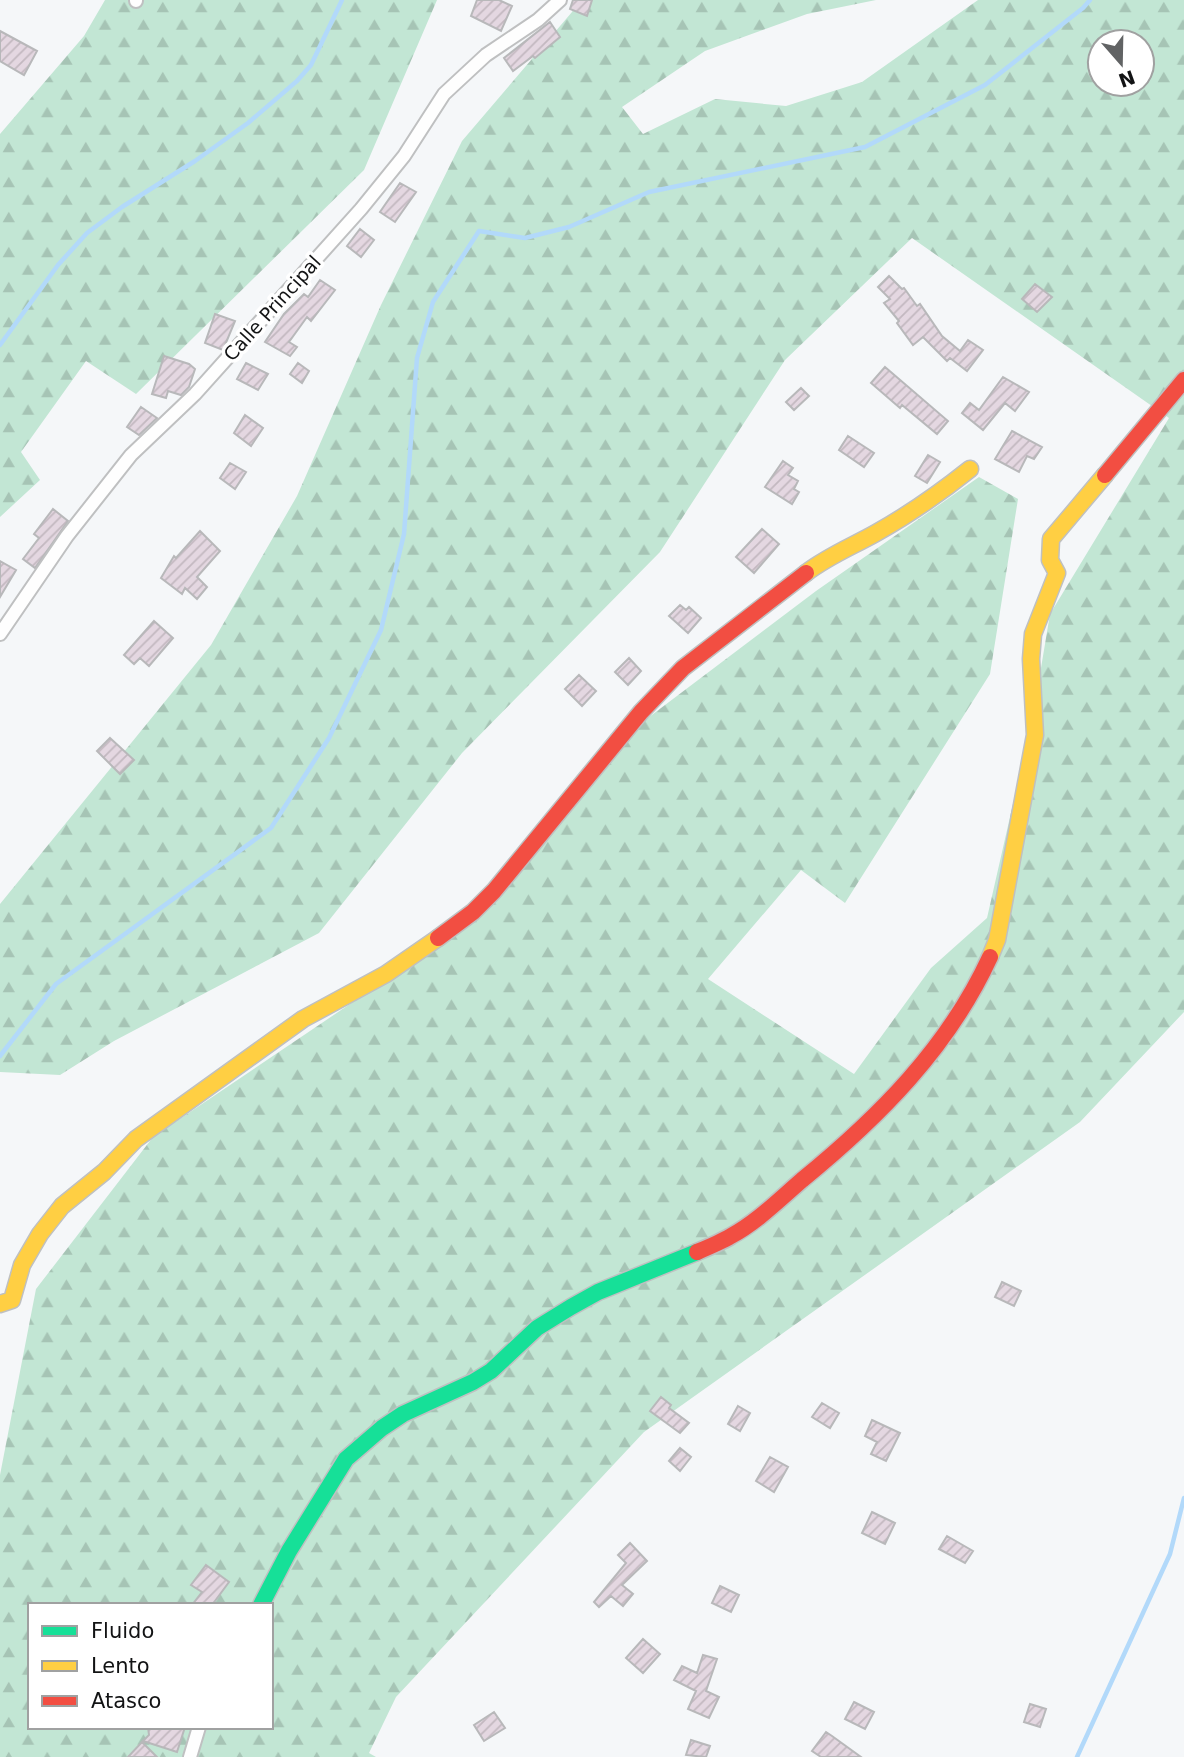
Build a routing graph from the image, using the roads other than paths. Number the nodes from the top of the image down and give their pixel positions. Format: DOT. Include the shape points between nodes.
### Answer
graph roads {
  1 [pos="560,0"];
  2 [pos="1184,380"];
  3 [pos="970,468"];
  4 [pos="0,634"];
  5 [pos="0,1304"];
  6 [pos="262,1603"];
  7 [pos="198,1729"];
  8 [pos="190,1757"];
  1 -- 4 [label="street, Calle Principal" via="443,94 404,156 361,209 195,394 131,455 67,536"];
  2 -- 6 [label="street" via="1051,539 1050,560 1057,573 1033,634 1035,735 997,940 986,968 947,1030 892,1100 754,1222 571,1307 537,1328 482,1377 403,1414 382,1429 346,1460 329,1484"];
  3 -- 5 [label="street" via="936,497 823,560 683,668 474,912 386,974 303,1019 136,1139 62,1206 22,1265 12,1300"];
  7 -- 8 [label="street"];
}
